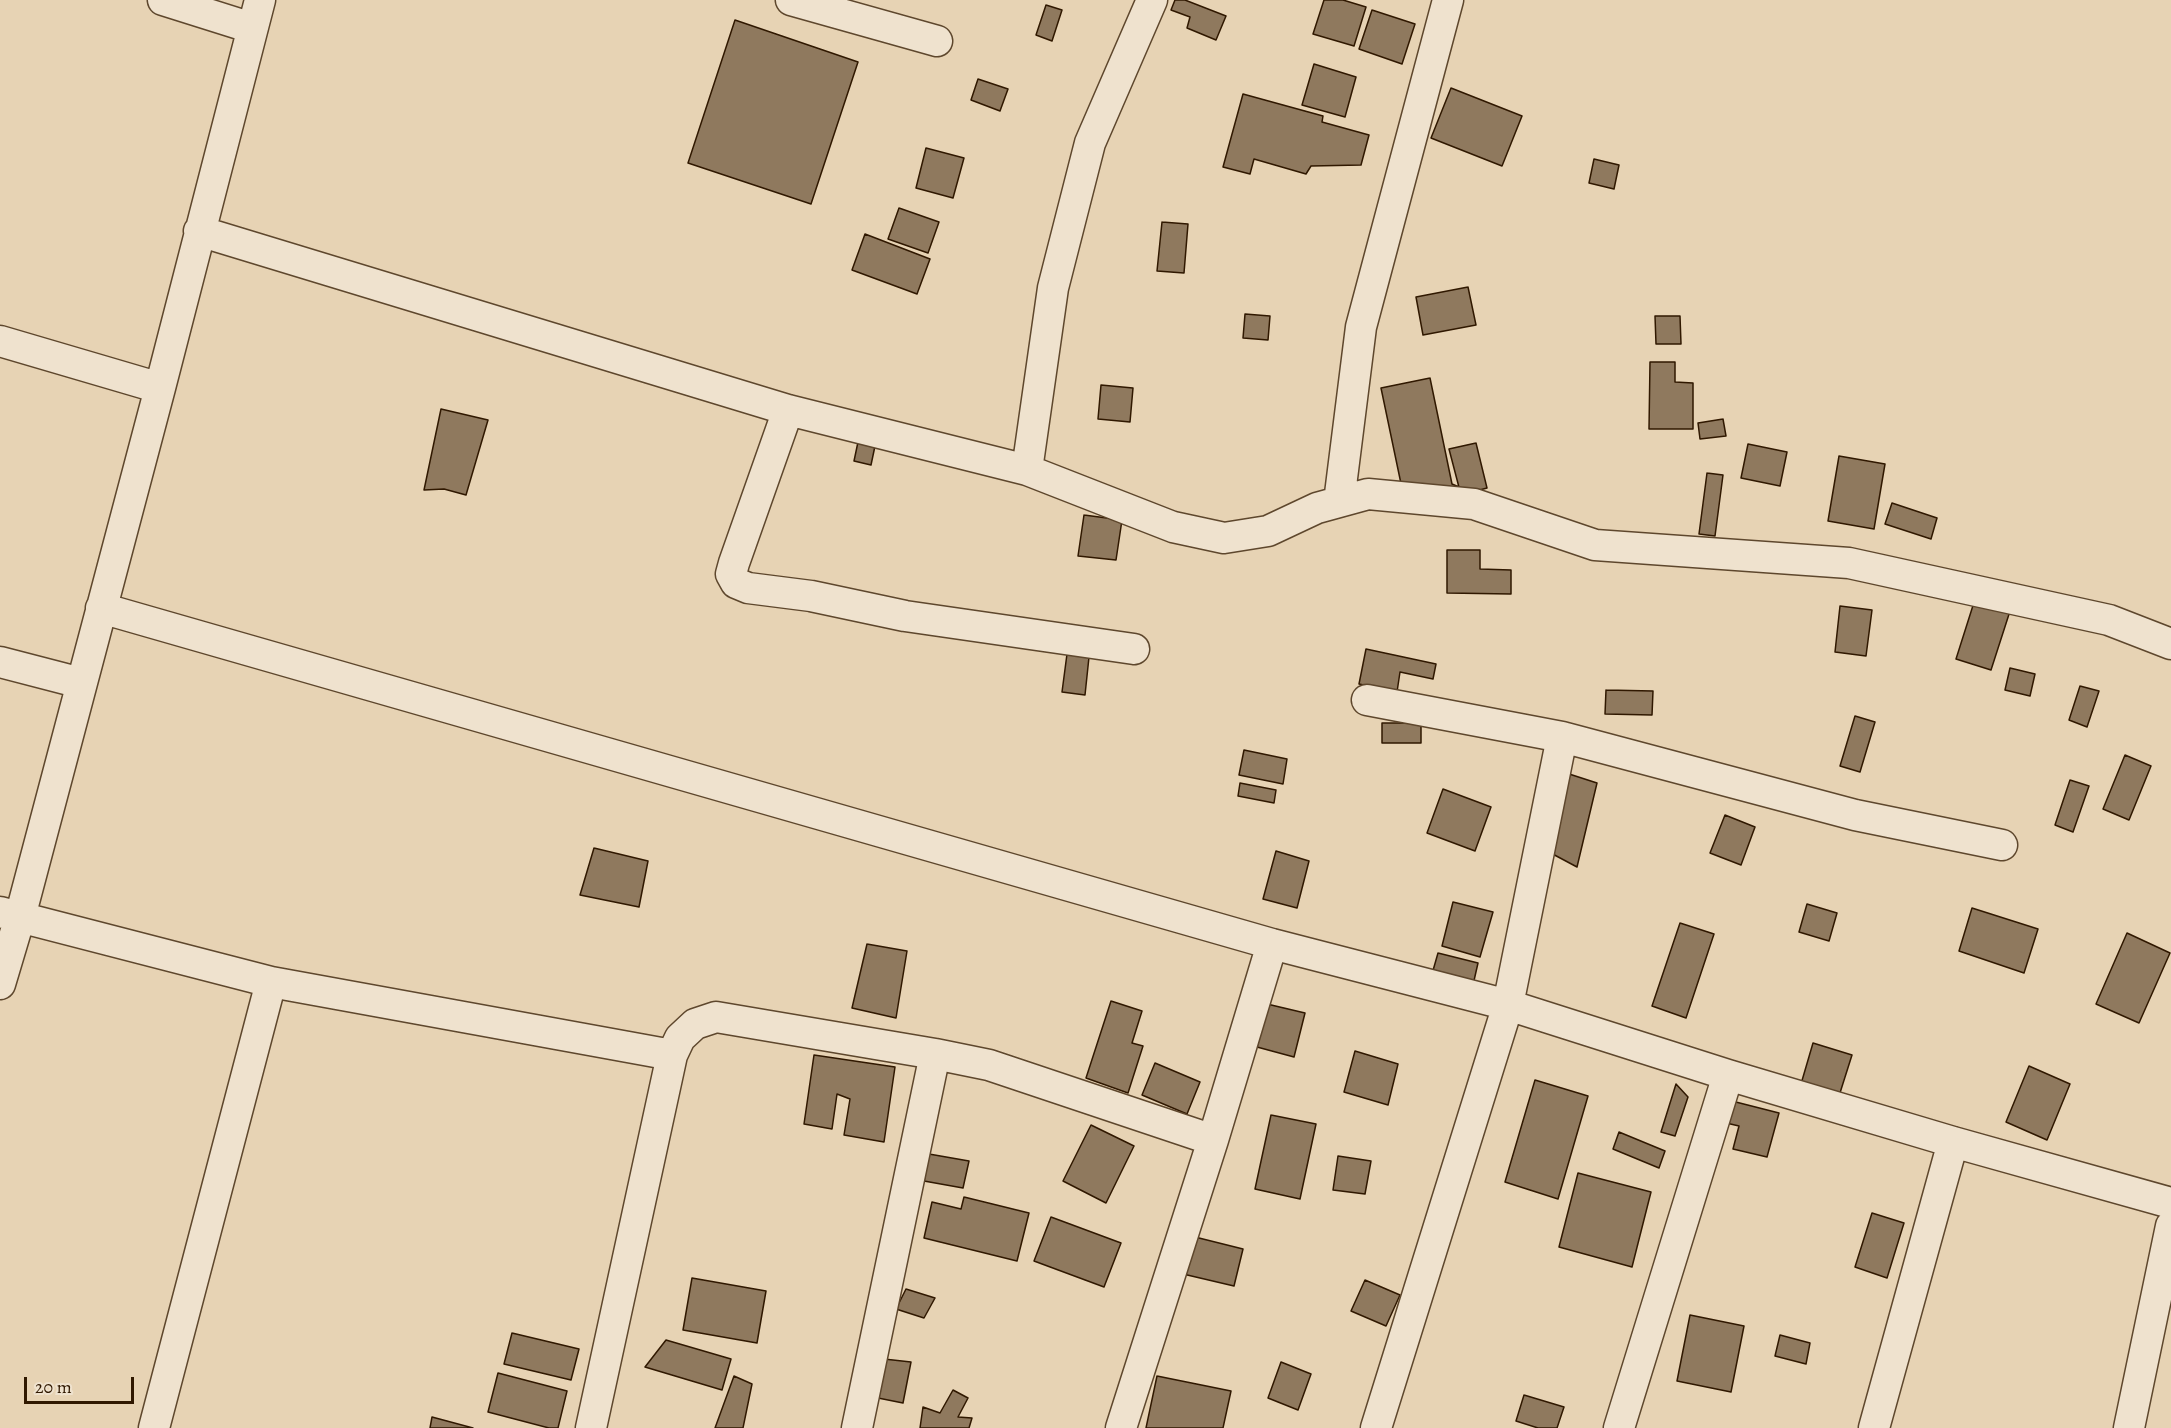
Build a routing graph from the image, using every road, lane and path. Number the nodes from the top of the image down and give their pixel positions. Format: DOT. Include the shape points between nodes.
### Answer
graph roads {
  1 [pos="163,0"];
  2 [pos="791,0"];
  3 [pos="1152,0"];
  4 [pos="1448,0"];
  5 [pos="256,14"];
  6 [pos="937,41"];
  7 [pos="199,231"];
  8 [pos="0,341"];
  9 [pos="160,388"];
  10 [pos="788,410"];
  11 [pos="1027,470"];
  12 [pos="1339,502"];
  13 [pos="101,608"];
  14 [pos="2171,644"];
  15 [pos="1134,649"];
  16 [pos="0,662"];
  17 [pos="81,683"];
  18 [pos="1367,699"];
  19 [pos="1562,737"];
  20 [pos="2002,845"];
  21 [pos="10,914"];
  22 [pos="1272,944"];
  23 [pos="271,982"];
  24 [pos="0,984"];
  25 [pos="1508,1005"];
  26 [pos="935,1054"];
  27 [pos="672,1055"];
  28 [pos="1728,1075"];
  29 [pos="1214,1140"];
  30 [pos="1953,1142"];
  31 [pos="2171,1203"];
  32 [pos="2171,1226"];
  33 [pos="154,1428"];
  34 [pos="591,1428"];
  35 [pos="857,1428"];
  36 [pos="1121,1428"];
  37 [pos="1376,1428"];
  38 [pos="1619,1428"];
  39 [pos="1874,1428"];
  40 [pos="2129,1428"];
  1 -- 5 [label="street"];
  2 -- 6 [label="street"];
  3 -- 11 [label="street" via="1090,143 1053,288"];
  4 -- 12 [label="street" via="1361,327"];
  5 -- 7 [label="street"];
  7 -- 9 [label="street"];
  7 -- 10 [label="street"];
  8 -- 9 [label="street"];
  9 -- 13 [label="street"];
  10 -- 11 [label="street"];
  10 -- 15 [label="street" via="734,563 731,574 736,582 748,588 811,596 905,616"];
  11 -- 12 [label="street" via="1173,527 1224,538 1268,531"];
  12 -- 14 [label="street" via="1368,494 1474,504 1595,545 1849,563 2109,620"];
  13 -- 17 [label="street"];
  13 -- 22 [label="street"];
  16 -- 17 [label="street"];
  17 -- 21 [label="street"];
  18 -- 19 [label="street"];
  19 -- 20 [label="street" via="1855,815"];
  19 -- 25 [label="street"];
  21 -- 23 [label="street"];
  21 -- 24 [label="street"];
  22 -- 25 [label="street"];
  22 -- 29 [label="street"];
  23 -- 27 [label="street"];
  23 -- 33 [label="street"];
  25 -- 28 [label="street"];
  25 -- 37 [label="street"];
  26 -- 27 [label="street" via="716,1017 695,1024 680,1038"];
  26 -- 29 [label="street" via="989,1065"];
  26 -- 35 [label="street"];
  27 -- 34 [label="street"];
  28 -- 30 [label="street"];
  28 -- 38 [label="street"];
  29 -- 36 [label="street"];
  30 -- 31 [label="street"];
  30 -- 39 [label="street"];
  32 -- 40 [label="street"];
}
